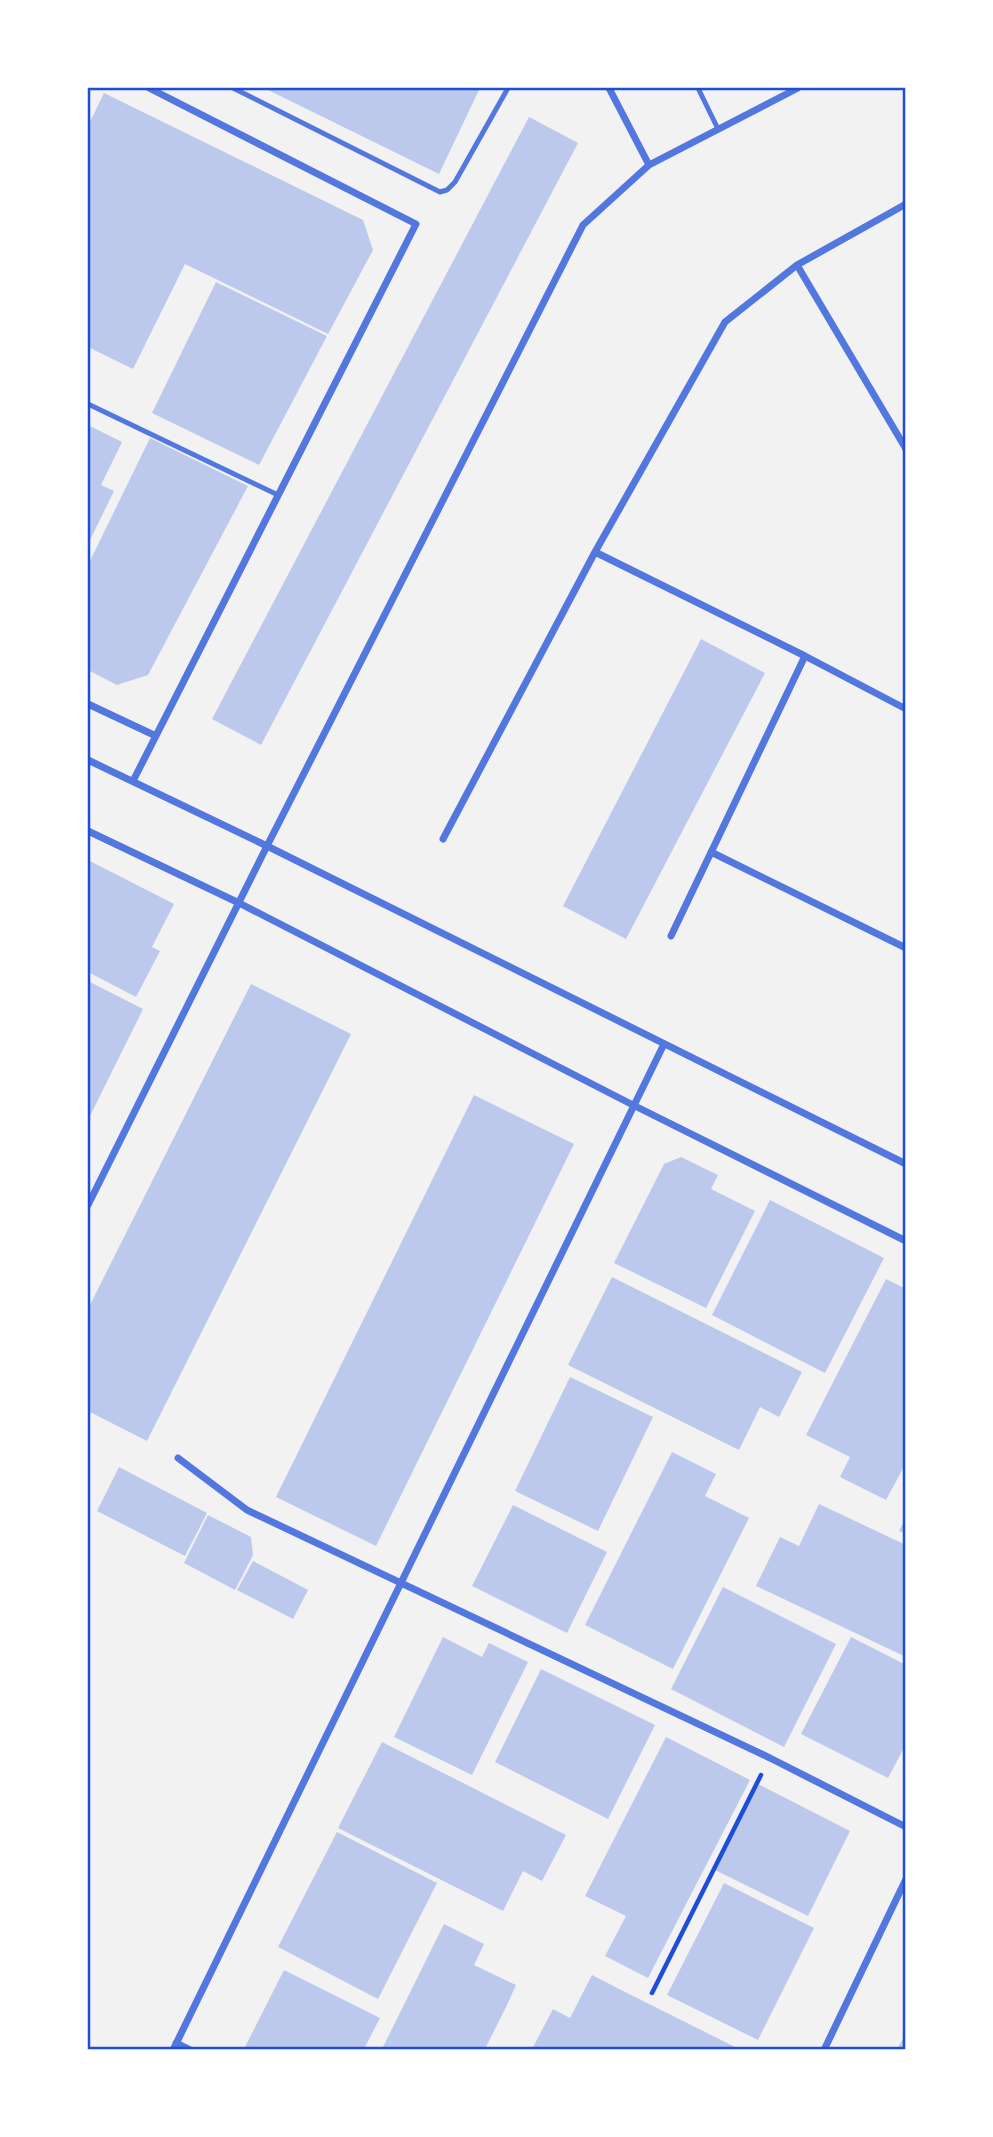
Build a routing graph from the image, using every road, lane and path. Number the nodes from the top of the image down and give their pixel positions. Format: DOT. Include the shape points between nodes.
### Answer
graph roads {
  1 [pos="149,88"];
  2 [pos="233,88"];
  3 [pos="508,88"];
  4 [pos="609,88"];
  5 [pos="698,88"];
  6 [pos="798,88"];
  7 [pos="718,129"];
  8 [pos="649,165"];
  9 [pos="905,204"];
  10 [pos="797,265"];
  11 [pos="88,404"];
  12 [pos="905,449"];
  13 [pos="278,495"];
  14 [pos="594,552"];
  15 [pos="805,656"];
  16 [pos="88,704"];
  17 [pos="905,709"];
  18 [pos="156,736"];
  19 [pos="88,760"];
  20 [pos="133,781"];
  21 [pos="88,831"];
  22 [pos="443,839"];
  23 [pos="267,846"];
  24 [pos="711,852"];
  25 [pos="239,903"];
  26 [pos="671,936"];
  27 [pos="905,948"];
  28 [pos="664,1044"];
  29 [pos="633,1105"];
  30 [pos="905,1164"];
  31 [pos="88,1205"];
  32 [pos="905,1241"];
  33 [pos="178,1458"];
  34 [pos="400,1584"];
  35 [pos="770,1758"];
  36 [pos="905,1826"];
  37 [pos="905,1879"];
  38 [pos="652,1993"];
  39 [pos="174,2046"];
  40 [pos="190,2049"];
  41 [pos="824,2049"];
  1 -- 13 [label="street" via="416,224"];
  2 -- 3 [label="lane" via="440,192 455,181"];
  4 -- 8 [label="street"];
  5 -- 7 [label="lane"];
  6 -- 7 [label="street"];
  7 -- 8 [label="street"];
  8 -- 23 [label="street" via="583,225"];
  9 -- 10 [label="street"];
  10 -- 12 [label="street"];
  10 -- 14 [label="street" via="725,322"];
  11 -- 13 [label="lane"];
  13 -- 18 [label="street"];
  14 -- 15 [label="street"];
  14 -- 22 [label="street"];
  15 -- 17 [label="street"];
  15 -- 24 [label="street"];
  16 -- 18 [label="street"];
  18 -- 20 [label="street"];
  19 -- 20 [label="street"];
  20 -- 23 [label="street"];
  21 -- 25 [label="street"];
  23 -- 25 [label="street"];
  23 -- 28 [label="street"];
  24 -- 26 [label="street"];
  24 -- 27 [label="street"];
  25 -- 29 [label="street"];
  25 -- 31 [label="street"];
  28 -- 29 [label="street"];
  28 -- 30 [label="street"];
  29 -- 32 [label="street"];
  29 -- 34 [label="street"];
  33 -- 34 [label="street" via="247,1510"];
  34 -- 35 [label="street"];
  34 -- 39 [label="street"];
  35 -- 36 [label="street"];
  35 -- 38 [label="path"];
  37 -- 41 [label="street"];
  39 -- 40 [label="street"];
}
